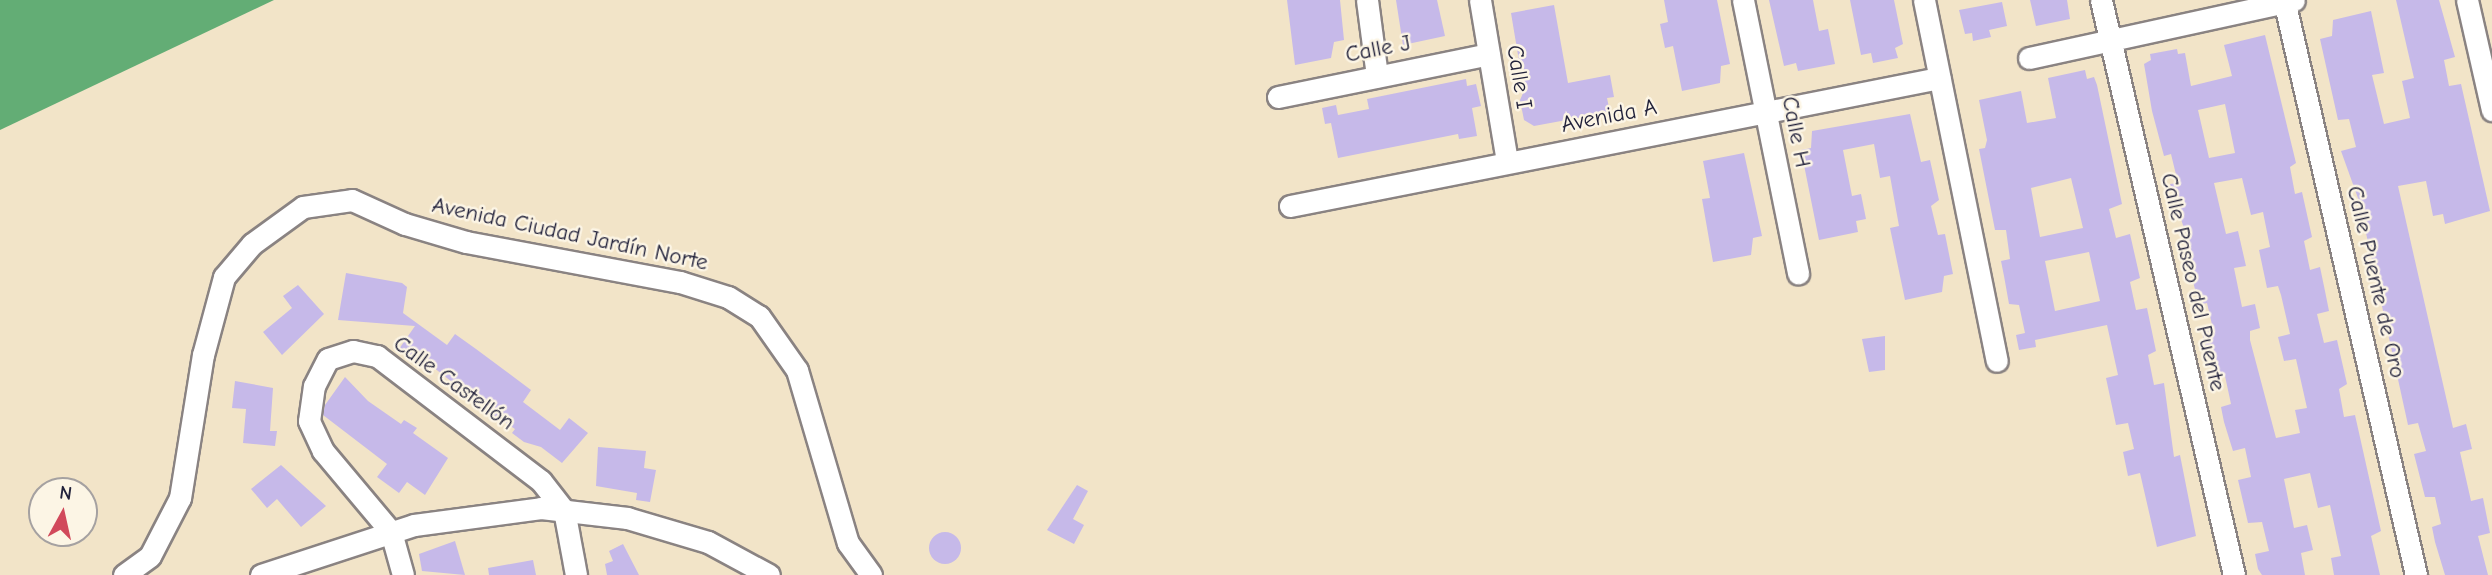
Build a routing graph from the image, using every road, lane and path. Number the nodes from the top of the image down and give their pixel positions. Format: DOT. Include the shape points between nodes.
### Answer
graph roads {
  1 [pos="1367,0"];
  2 [pos="1480,0"];
  3 [pos="1743,0"];
  4 [pos="1924,0"];
  5 [pos="2101,0"];
  6 [pos="2467,0"];
  7 [pos="2288,1"];
  8 [pos="2111,41"];
  9 [pos="1489,54"];
  10 [pos="2029,58"];
  11 [pos="1377,76"];
  12 [pos="1939,78"];
  13 [pos="1278,96"];
  14 [pos="2492,110"];
  15 [pos="1765,113"];
  16 [pos="1507,162"];
  17 [pos="1290,206"];
  18 [pos="1798,274"];
  19 [pos="1997,361"];
  20 [pos="564,510"];
  21 [pos="391,532"];
  22 [pos="124,575"];
  23 [pos="261,575"];
  24 [pos="403,575"];
  25 [pos="576,575"];
  26 [pos="769,575"];
  27 [pos="871,575"];
  28 [pos="2234,575"];
  29 [pos="2416,575"];
  1 -- 11 [label="street"];
  2 -- 9 [label="street, Calle I"];
  3 -- 15 [label="street, Calle H"];
  4 -- 12 [label="street"];
  5 -- 8 [label="street, Calle Paseo del Puente"];
  6 -- 14 [label="street"];
  7 -- 8 [label="street"];
  7 -- 29 [label="street, Calle Puente de Oro"];
  8 -- 10 [label="street"];
  8 -- 28 [label="street, Calle Paseo del Puente"];
  9 -- 11 [label="street, Calle J"];
  9 -- 16 [label="street, Calle I"];
  11 -- 13 [label="street, Calle J"];
  12 -- 15 [label="street, Avenida A"];
  12 -- 19 [label="street"];
  15 -- 16 [label="street, Avenida A"];
  15 -- 18 [label="street, Calle H"];
  16 -- 17 [label="street, Avenida A"];
  20 -- 21 [label="street" via="528,509"];
  20 -- 21 [label="street, Calle Castellón" via="541,481 448,408 377,356 353,351 328,359 314,386 309,421 323,451"];
  20 -- 25 [label="street"];
  20 -- 26 [label="street" via="626,518 708,542"];
  21 -- 23 [label="street"];
  21 -- 24 [label="street"];
  22 -- 27 [label="street, Avenida Ciudad Jardín Norte" via="150,556 180,498 203,355 224,276 252,244 303,207 352,200 405,224 466,242 680,282 729,297 759,316 797,370 848,543"];
}
